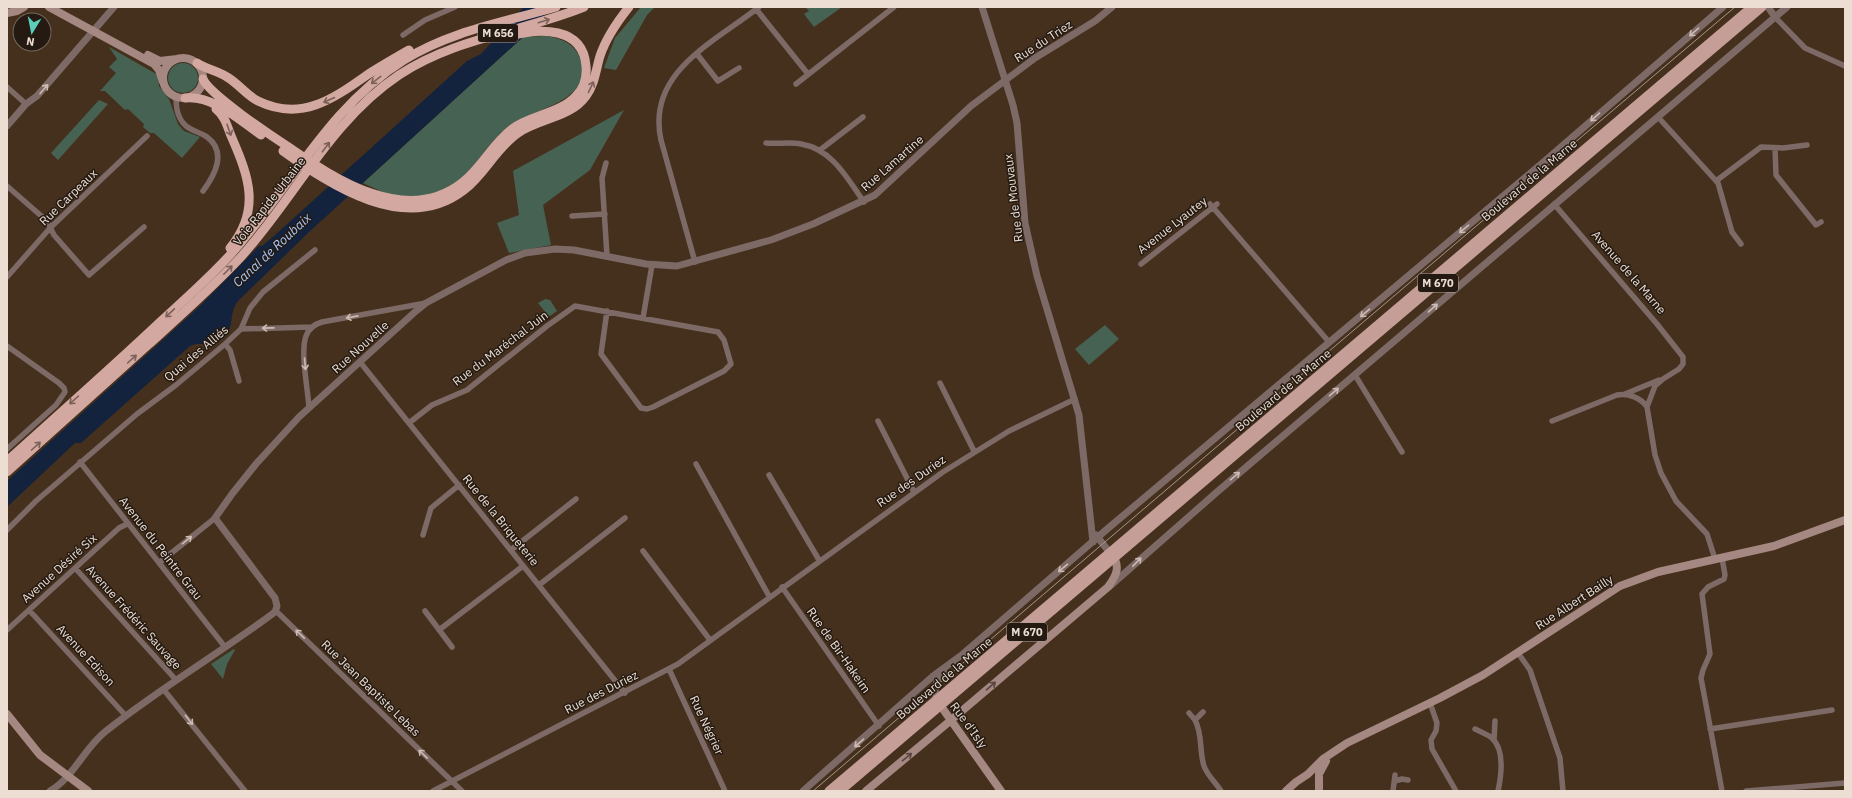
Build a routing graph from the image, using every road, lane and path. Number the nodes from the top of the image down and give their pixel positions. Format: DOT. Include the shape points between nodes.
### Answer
graph roads {
  1 [pos="24,7"];
  2 [pos="49,7"];
  3 [pos="60,7"];
  4 [pos="114,7"];
  5 [pos="455,7"];
  6 [pos="584,7"];
  7 [pos="629,7"];
  8 [pos="894,7"];
  9 [pos="982,7"];
  10 [pos="1112,7"];
  11 [pos="1723,7"];
  12 [pos="1752,7"];
  13 [pos="1762,7"];
  14 [pos="1768,7"];
  15 [pos="1787,7"];
  16 [pos="758,8"];
  17 [pos="557,12"];
  18 [pos="7,13"];
  19 [pos="1775,17"];
  20 [pos="95,29"];
  21 [pos="460,31"];
  22 [pos="403,35"];
  23 [pos="697,54"];
  24 [pos="178,59"];
  25 [pos="197,63"];
  26 [pos="1845,66"];
  27 [pos="739,68"];
  28 [pos="808,74"];
  29 [pos="399,75"];
  30 [pos="203,78"];
  31 [pos="1006,80"];
  32 [pos="163,82"];
  33 [pos="796,84"];
  34 [pos="7,87"];
  35 [pos="180,97"];
  36 [pos="206,101"];
  37 [pos="26,104"];
  38 [pos="863,117"];
  39 [pos="1658,117"];
  40 [pos="7,126"];
  41 [pos="147,136"];
  42 [pos="766,143"];
  43 [pos="1807,145"];
  44 [pos="283,147"];
  45 [pos="1775,148"];
  46 [pos="820,150"];
  47 [pos="606,163"];
  48 [pos="1716,181"];
  49 [pos="7,186"];
  50 [pos="203,191"];
  51 [pos="376,199"];
  52 [pos="864,202"];
  53 [pos="1554,204"];
  54 [pos="605,214"];
  55 [pos="572,216"];
  56 [pos="1821,222"];
  57 [pos="51,227"];
  58 [pos="144,227"];
  59 [pos="1741,244"];
  60 [pos="315,250"];
  61 [pos="608,256"];
  62 [pos="695,262"];
  63 [pos="1141,264"];
  64 [pos="652,265"];
  65 [pos="7,277"];
  66 [pos="187,297"];
  67 [pos="426,303"];
  68 [pos="607,311"];
  69 [pos="643,318"];
  70 [pos="312,327"];
  71 [pos="241,329"];
  72 [pos="1329,342"];
  73 [pos="226,344"];
  74 [pos="7,346"];
  75 [pos="360,362"];
  76 [pos="1355,375"];
  77 [pos="1663,379"];
  78 [pos="239,381"];
  79 [pos="940,383"];
  80 [pos="1625,394"];
  81 [pos="1075,400"];
  82 [pos="1647,407"];
  83 [pos="309,408"];
  84 [pos="878,421"];
  85 [pos="1552,421"];
  86 [pos="409,423"];
  87 [pos="7,449"];
  88 [pos="974,452"];
  89 [pos="1402,452"];
  90 [pos="7,461"];
  91 [pos="80,462"];
  92 [pos="696,464"];
  93 [pos="7,472"];
  94 [pos="769,475"];
  95 [pos="459,486"];
  96 [pos="914,492"];
  97 [pos="576,499"];
  98 [pos="215,518"];
  99 [pos="625,518"];
  100 [pos="1845,520"];
  101 [pos="127,524"];
  102 [pos="7,530"];
  103 [pos="423,535"];
  104 [pos="1095,540"];
  105 [pos="511,550"];
  106 [pos="643,551"];
  107 [pos="1112,555"];
  108 [pos="1718,559"];
  109 [pos="819,560"];
  110 [pos="159,563"];
  111 [pos="524,566"];
  112 [pos="75,568"];
  113 [pos="539,585"];
  114 [pos="782,587"];
  115 [pos="1108,587"];
  116 [pos="769,596"];
  117 [pos="29,610"];
  118 [pos="276,611"];
  119 [pos="425,611"];
  120 [pos="7,630"];
  121 [pos="439,630"];
  122 [pos="710,640"];
  123 [pos="452,647"];
  124 [pos="226,648"];
  125 [pos="1518,653"];
  126 [pos="963,654"];
  127 [pos="669,669"];
  128 [pos="176,680"];
  129 [pos="164,690"];
  130 [pos="625,692"];
  131 [pos="981,695"];
  132 [pos="938,703"];
  133 [pos="1430,703"];
  134 [pos="1832,710"];
  135 [pos="1203,712"];
  136 [pos="946,713"];
  137 [pos="1188,713"];
  138 [pos="7,714"];
  139 [pos="126,716"];
  140 [pos="928,716"];
  141 [pos="952,720"];
  142 [pos="1195,720"];
  143 [pos="1496,721"];
  144 [pos="879,726"];
  145 [pos="1475,729"];
  146 [pos="1710,729"];
  147 [pos="1494,740"];
  148 [pos="1337,751"];
  149 [pos="68,776"];
  150 [pos="1300,780"];
  151 [pos="1408,780"];
  152 [pos="451,781"];
  153 [pos="1845,783"];
  154 [pos="1291,788"];
  155 [pos="1319,790"];
  156 [pos="50,791"];
  157 [pos="88,791"];
  158 [pos="245,791"];
  159 [pos="433,791"];
  160 [pos="462,791"];
  161 [pos="725,791"];
  162 [pos="803,791"];
  163 [pos="829,791"];
  164 [pos="840,791"];
  165 [pos="866,791"];
  166 [pos="1001,791"];
  167 [pos="1222,791"];
  168 [pos="1286,791"];
  169 [pos="1393,791"];
  170 [pos="1456,791"];
  171 [pos="1498,791"];
  172 [pos="1563,791"];
  173 [pos="1722,791"];
  174 [pos="1746,791"];
  1 -- 18 [label="main road"];
  2 -- 20 [label="main road"];
  3 -- 20 [label="main road"];
  4 -- 20 [label="street"];
  5 -- 22 [label="street" via="426,20"];
  6 -- 17 [label="highway, Voie Rapide Urbaine / M 656"];
  51 -- 7 [label="highway, one-way" via="393,207 410,208 447,201 470,185 505,144 518,133 578,105 590,90 600,55 609,36"];
  8 -- 28 [label="street"];
  9 -- 31 [label="street, Rue de Mouvaux"];
  10 -- 31 [label="street, Rue du Triez" via="1034,58"];
  11 -- 72 [label="street, Boulevard de la Marne, one-way"];
  12 -- 107 [label="main road, Boulevard de la Marne / M 670"];
  13 -- 107 [label="main road, Boulevard de la Marne / M 670"];
  14 -- 19 [label="street"];
  15 -- 19 [label="street, Boulevard de la Marne"];
  16 -- 23 [label="street"];
  16 -- 28 [label="street"];
  17 -- 21 [label="highway, Voie Rapide Urbaine / M 656" via="546,10"];
  29 -- 17 [label="highway, Voie Rapide Urbaine / M 656, one-way" via="439,52"];
  19 -- 26 [label="street" via="1805,48"];
  19 -- 39 [label="street, Boulevard de la Marne"];
  20 -- 24 [label="main road" via="157,60"];
  20 -- 32 [label="main road" via="154,64"];
  37 -- 20 [label="street, one-way" via="37,96"];
  21 -- 25 [label="highway, one-way" via="410,50 333,99 316,106 297,109 259,102 228,77"];
  21 -- 66 [label="highway, Voie Rapide Urbaine, one-way" via="405,59 352,101 326,131 245,238"];
  23 -- 27 [label="street" via="718,81"];
  23 -- 62 [label="street" via="679,69 669,83 658,120 661,140"];
  24 -- 25 [label="main road" via="188,58"];
  24 -- 32 [label="main road" via="166,66"];
  25 -- 30 [label="main road"];
  28 -- 33 [label="street"];
  29 -- 51 [label="highway" via="454,52 514,35 546,31 572,39 586,63 586,77 581,90 573,99 511,129 465,181 430,199"];
  93 -- 29 [label="highway, Voie Rapide Urbaine / M 656, one-way" via="226,272 262,232 341,128 363,103"];
  30 -- 35 [label="main road" via="199,90 194,95"];
  30 -- 44 [label="highway" via="210,88"];
  31 -- 52 [label="street, Rue Lamartine" via="963,113 888,184"];
  31 -- 81 [label="street, Rue de Mouvaux" via="1017,123 1025,223 1047,314"];
  32 -- 35 [label="main road" via="168,91"];
  34 -- 37 [label="street"];
  35 -- 36 [label="highway"];
  35 -- 50 [label="street" via="176,110 182,122 212,141 218,152 214,174"];
  36 -- 44 [label="highway"];
  36 -- 66 [label="highway, one-way" via="226,120 246,171 249,203 242,228 234,243"];
  37 -- 40 [label="street"];
  38 -- 46 [label="street"];
  39 -- 48 [label="street"];
  39 -- 53 [label="street, Boulevard de la Marne"];
  41 -- 57 [label="street, Rue Carpeaux"];
  42 -- 46 [label="street" via="797,143"];
  43 -- 45 [label="street"];
  44 -- 51 [label="highway" via="325,179"];
  45 -- 48 [label="street" via="1761,147"];
  45 -- 56 [label="street" via="1776,175 1816,225"];
  46 -- 52 [label="street" via="837,164"];
  47 -- 54 [label="street" via="602,178"];
  48 -- 59 [label="street" via="1732,232"];
  49 -- 57 [label="street"];
  52 -- 62 [label="street, Rue Lamartine" via="795,231"];
  76 -- 53 [label="street, Boulevard de la Marne, one-way"];
  53 -- 77 [label="street, Avenue de la Marne" via="1683,357 1682,367"];
  54 -- 55 [label="street"];
  54 -- 61 [label="street"];
  57 -- 58 [label="street" via="54,236 89,275"];
  57 -- 65 [label="street, Rue Carpeaux"];
  60 -- 71 [label="street, Quai des Alliés" via="256,299"];
  61 -- 64 [label="street, Rue Lamartine"];
  61 -- 67 [label="street, Rue Nouvelle" via="568,249 525,253 506,260"];
  62 -- 64 [label="street, Rue Lamartine" via="677,266"];
  63 -- 72 [label="street, Avenue Lyautey" via="1213,205"];
  64 -- 69 [label="street"];
  66 -- 90 [label="highway, Voie Rapide Urbaine, one-way"];
  67 -- 70 [label="street, one-way" via="322,322"];
  67 -- 75 [label="street, Rue Nouvelle"];
  68 -- 69 [label="street, Rue du Maréchal Juin"];
  68 -- 69 [label="street, Rue du Maréchal Juin" via="601,354 641,408 650,408 730,367 731,359 718,332"];
  68 -- 86 [label="street, Rue du Maréchal Juin" via="573,307 467,390 432,405"];
  70 -- 71 [label="street, one-way"];
  70 -- 83 [label="street, one-way" via="306,336 304,348"];
  71 -- 73 [label="street, Quai des Alliés"];
  72 -- 104 [label="street, Boulevard de la Marne"];
  73 -- 78 [label="street"];
  73 -- 91 [label="street, Quai des Alliés" via="142,409"];
  74 -- 87 [label="street" via="64,388 65,392 62,398"];
  75 -- 83 [label="street, Rue Nouvelle"];
  75 -- 86 [label="street, Rue de la Briqueterie"];
  76 -- 89 [label="street"];
  115 -- 76 [label="street, Boulevard de la Marne, one-way"];
  77 -- 80 [label="street"];
  77 -- 82 [label="street" via="1653,389"];
  79 -- 88 [label="street"];
  80 -- 82 [label="street" via="1638,399"];
  80 -- 85 [label="street" via="1613,396"];
  81 -- 88 [label="street, Rue des Duriez" via="1009,431"];
  81 -- 104 [label="street, Rue de Mouvaux"];
  82 -- 108 [label="street" via="1655,455 1661,473 1676,501 1707,534"];
  83 -- 98 [label="street, Rue Nouvelle" via="256,464"];
  84 -- 96 [label="street"];
  86 -- 95 [label="street, Rue de la Briqueterie"];
  88 -- 96 [label="street, Rue des Duriez"];
  91 -- 101 [label="street, Avenue du Peintre Grau"];
  91 -- 102 [label="street, Quai des Alliés"];
  92 -- 116 [label="street"];
  94 -- 109 [label="street"];
  95 -- 103 [label="street" via="431,508"];
  95 -- 105 [label="street, Rue de la Briqueterie"];
  96 -- 109 [label="street, Rue des Duriez"];
  97 -- 105 [label="street"];
  110 -- 98 [label="street, one-way"];
  98 -- 118 [label="street" via="275,598"];
  99 -- 113 [label="street"];
  100 -- 108 [label="main road, Rue Albert Bailly" via="1774,546"];
  101 -- 110 [label="street, Avenue du Peintre Grau"];
  101 -- 112 [label="street, Avenue Désiré Six" via="119,528"];
  104 -- 107 [label="street"];
  104 -- 126 [label="street, Boulevard de la Marne, one-way"];
  105 -- 111 [label="street, Rue de la Briqueterie"];
  106 -- 122 [label="street"];
  107 -- 115 [label="main road" via="1117,571"];
  107 -- 132 [label="main road, Boulevard de la Marne / M 670"];
  108 -- 125 [label="main road, Rue Albert Bailly" via="1658,572 1620,586"];
  108 -- 146 [label="street" via="1725,575 1724,579 1708,586 1702,594 1710,654 1701,678"];
  109 -- 114 [label="street, Rue des Duriez"];
  110 -- 124 [label="street, Avenue du Peintre Grau"];
  111 -- 113 [label="street, Rue de la Briqueterie"];
  111 -- 121 [label="street"];
  112 -- 117 [label="street, Avenue Désiré Six"];
  112 -- 128 [label="street, Avenue Frédéric Sauvage"];
  113 -- 130 [label="street, Rue de la Briqueterie"];
  114 -- 116 [label="street, Rue des Duriez"];
  114 -- 144 [label="street, Rue de Bir-Hakeim"];
  131 -- 115 [label="main road, Boulevard de la Marne, one-way"];
  116 -- 122 [label="street, Rue des Duriez"];
  117 -- 120 [label="street, Avenue Désiré Six"];
  117 -- 139 [label="street, Avenue Edison"];
  118 -- 124 [label="street"];
  152 -- 118 [label="street, Rue Jean Baptiste Lebas, one-way"];
  119 -- 121 [label="street"];
  121 -- 123 [label="street"];
  122 -- 127 [label="street, Rue des Duriez"];
  124 -- 128 [label="street"];
  125 -- 133 [label="main road, Rue Albert Bailly"];
  125 -- 172 [label="street" via="1530,670 1560,758"];
  126 -- 132 [label="street, Rue d'Isly" via="938,679 935,692"];
  126 -- 144 [label="street, Boulevard de la Marne" via="933,676"];
  127 -- 130 [label="street, Rue des Duriez"];
  127 -- 161 [label="street, Rue Négrier"];
  128 -- 129 [label="street"];
  129 -- 139 [label="street"];
  129 -- 158 [label="street, one-way"];
  130 -- 152 [label="street, Rue des Duriez"];
  131 -- 136 [label="main road, Boulevard de la Marne" via="961,708"];
  131 -- 141 [label="main road, Boulevard de la Marne"];
  132 -- 136 [label="main road, Rue d'Isly"];
  132 -- 140 [label="main road, Boulevard de la Marne / M 670"];
  132 -- 163 [label="main road, Boulevard de la Marne / M 670"];
  133 -- 148 [label="main road, Rue Albert Bailly" via="1364,734"];
  133 -- 170 [label="street" via="1437,723 1431,740 1432,749"];
  134 -- 146 [label="street"];
  135 -- 142 [label="street"];
  136 -- 140 [label="main road, Boulevard de la Marne"];
  136 -- 141 [label="main road, Rue d'Isly"];
  137 -- 142 [label="street"];
  138 -- 149 [label="main road" via="40,754"];
  139 -- 149 [label="street" via="95,741"];
  140 -- 164 [label="main road, Boulevard de la Marne / M 670"];
  165 -- 141 [label="main road, Boulevard de la Marne, one-way"];
  141 -- 166 [label="main road, Rue d'Isly"];
  142 -- 167 [label="street" via="1200,735 1203,764"];
  143 -- 147 [label="street"];
  144 -- 162 [label="street, Boulevard de la Marne, one-way"];
  145 -- 147 [label="street"];
  146 -- 173 [label="street"];
  147 -- 171 [label="street" via="1501,765"];
  148 -- 150 [label="main road" via="1320,761"];
  148 -- 155 [label="main road" via="1324,762 1320,770"];
  149 -- 156 [label="street"];
  149 -- 157 [label="main road"];
  150 -- 154 [label="main road"];
  150 -- 155 [label="main road" via="1310,780"];
  151 -- 169 [label="street" via="1395,778"];
  152 -- 159 [label="street, Rue des Duriez"];
  152 -- 160 [label="street, Rue Jean Baptiste Lebas"];
  153 -- 174 [label="street"];
  154 -- 168 [label="main road"];
}
